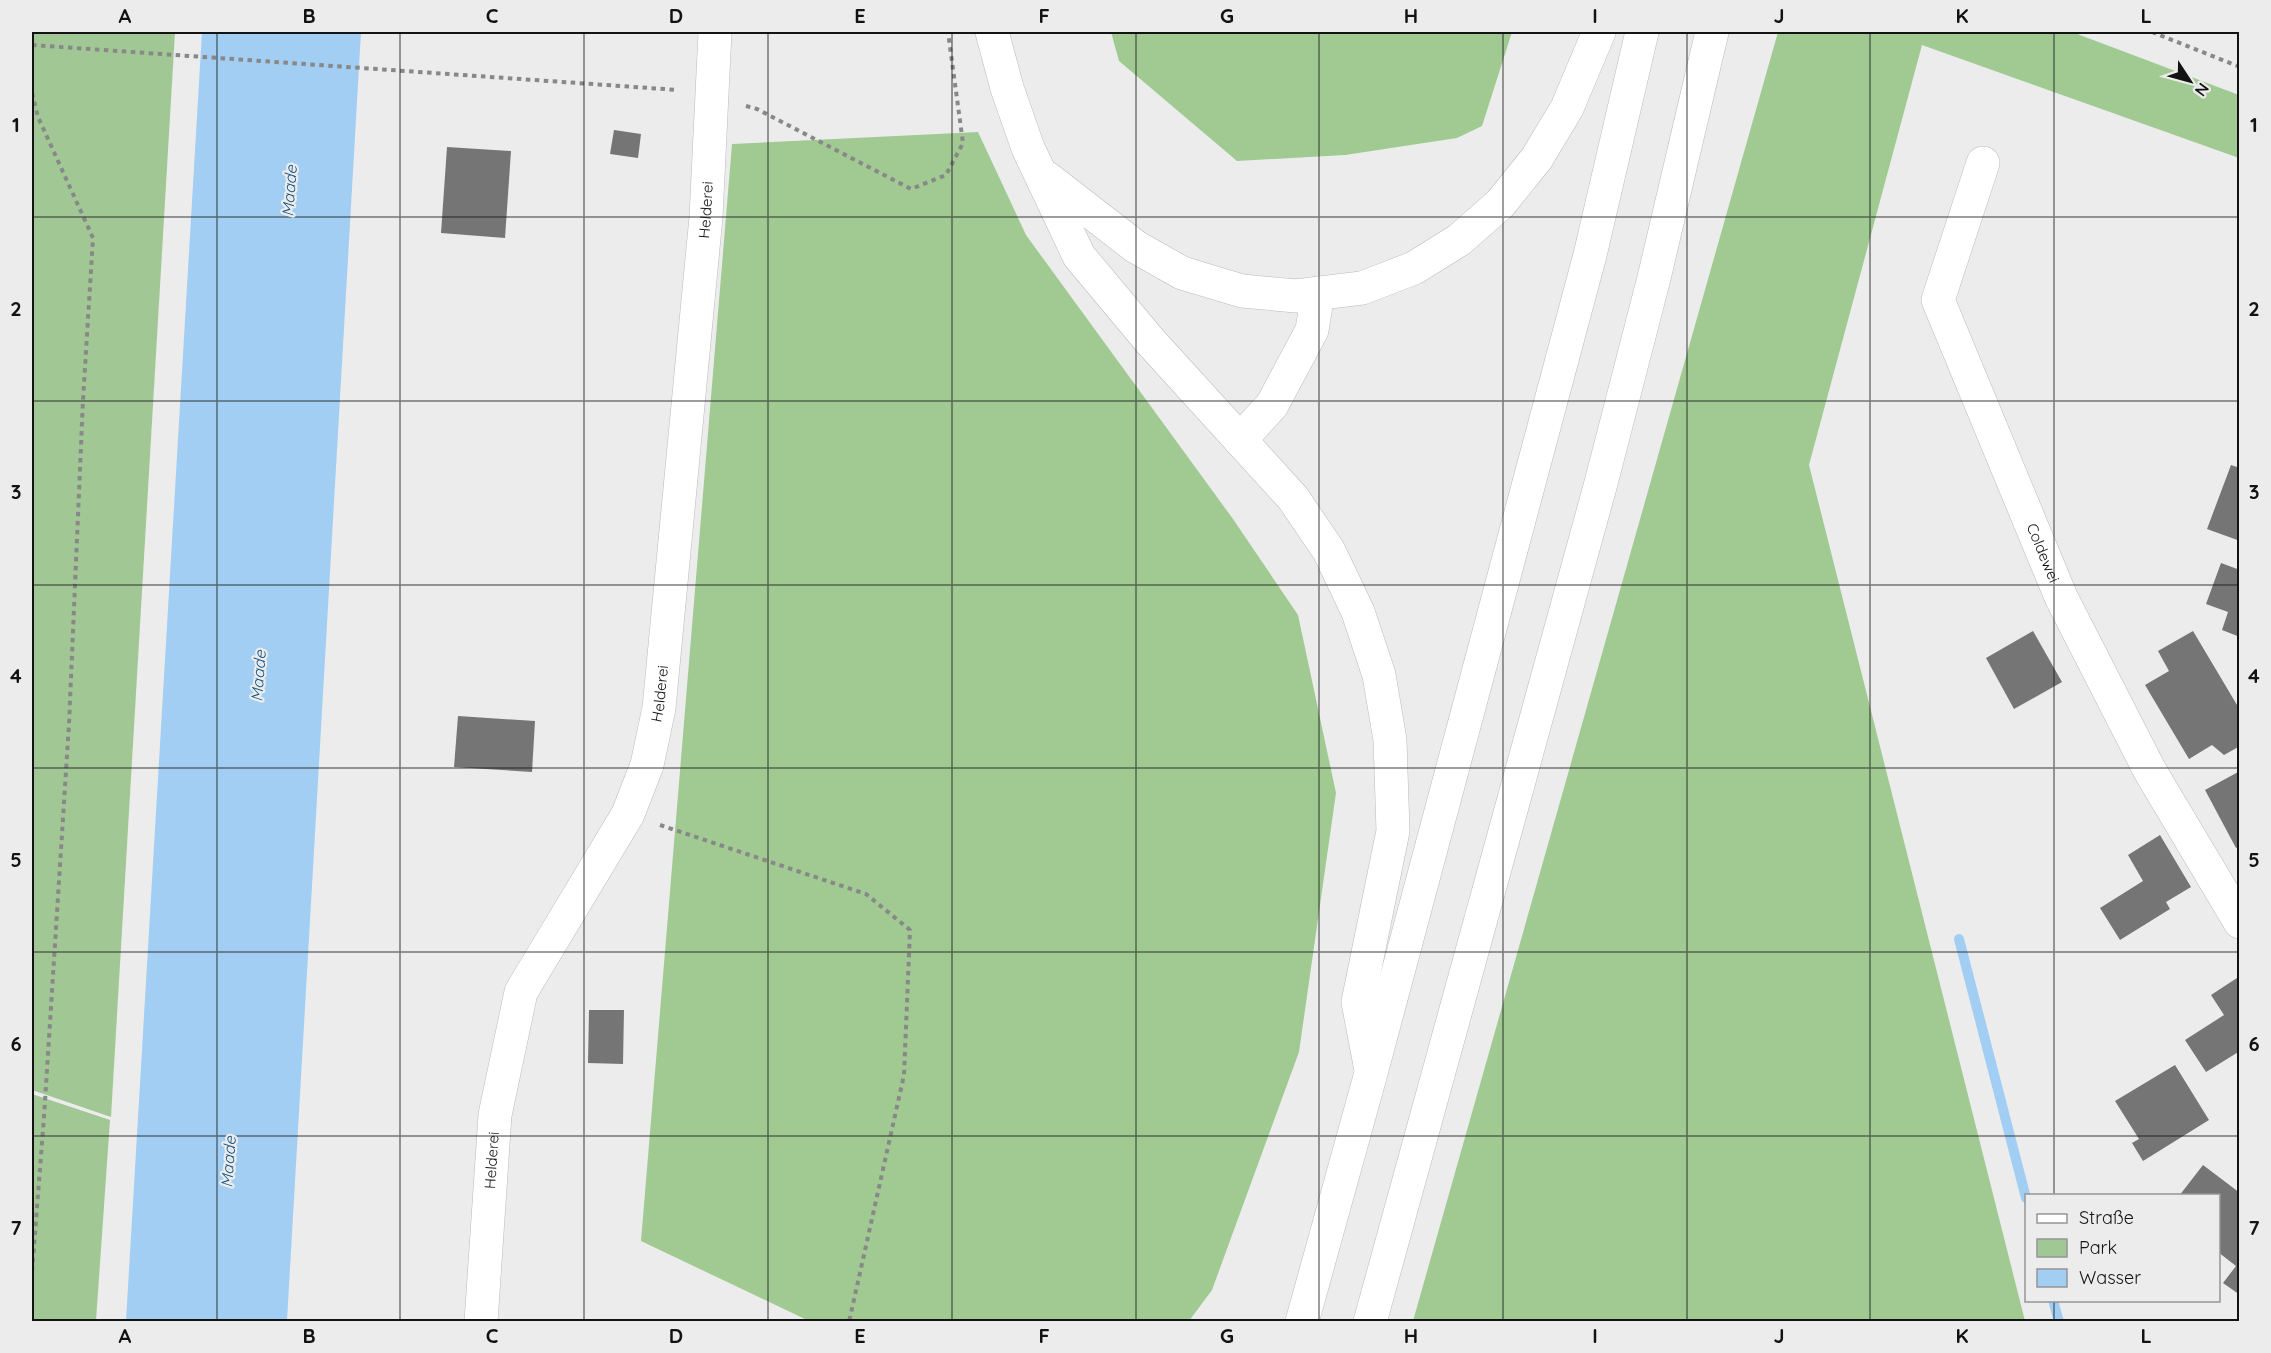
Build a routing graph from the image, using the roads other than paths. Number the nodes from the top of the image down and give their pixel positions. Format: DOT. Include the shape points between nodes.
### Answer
graph roads {
  1 [pos="715,32"];
  2 [pos="992,32"];
  3 [pos="1599,32"];
  4 [pos="1641,32"];
  5 [pos="1712,32"];
  6 [pos="1983,163"];
  7 [pos="1042,175"];
  8 [pos="1318,293"];
  9 [pos="1240,440"];
  10 [pos="2240,922"];
  11 [pos="1371,1073"];
  12 [pos="481,1322"];
  13 [pos="1302,1322"];
  14 [pos="1370,1322"];
  1 -- 12 [label="main road, Helderei" via="704,240 659,708 647,765 628,814 521,992 495,1114"];
  2 -- 7 [label="main road" via="1007,88"];
  3 -- 8 [label="main road" via="1567,108 1537,158 1500,204 1459,240 1414,268 1362,288"];
  4 -- 11 [label="main road" via="1590,255"];
  5 -- 14 [label="main road" via="1601,483"];
  6 -- 10 [label="main road, Coldewei" via="1938,300 2061,597 2150,771"];
  7 -- 8 [label="main road" via="1136,247 1182,273 1242,291 1296,296"];
  7 -- 9 [label="main road" via="1079,256"];
  8 -- 9 [label="main road" via="1312,330 1272,405"];
  9 -- 11 [label="main road" via="1293,498 1329,551 1358,612 1379,675 1390,740 1393,831 1358,1002"];
  11 -- 13 [label="main road"];
}
